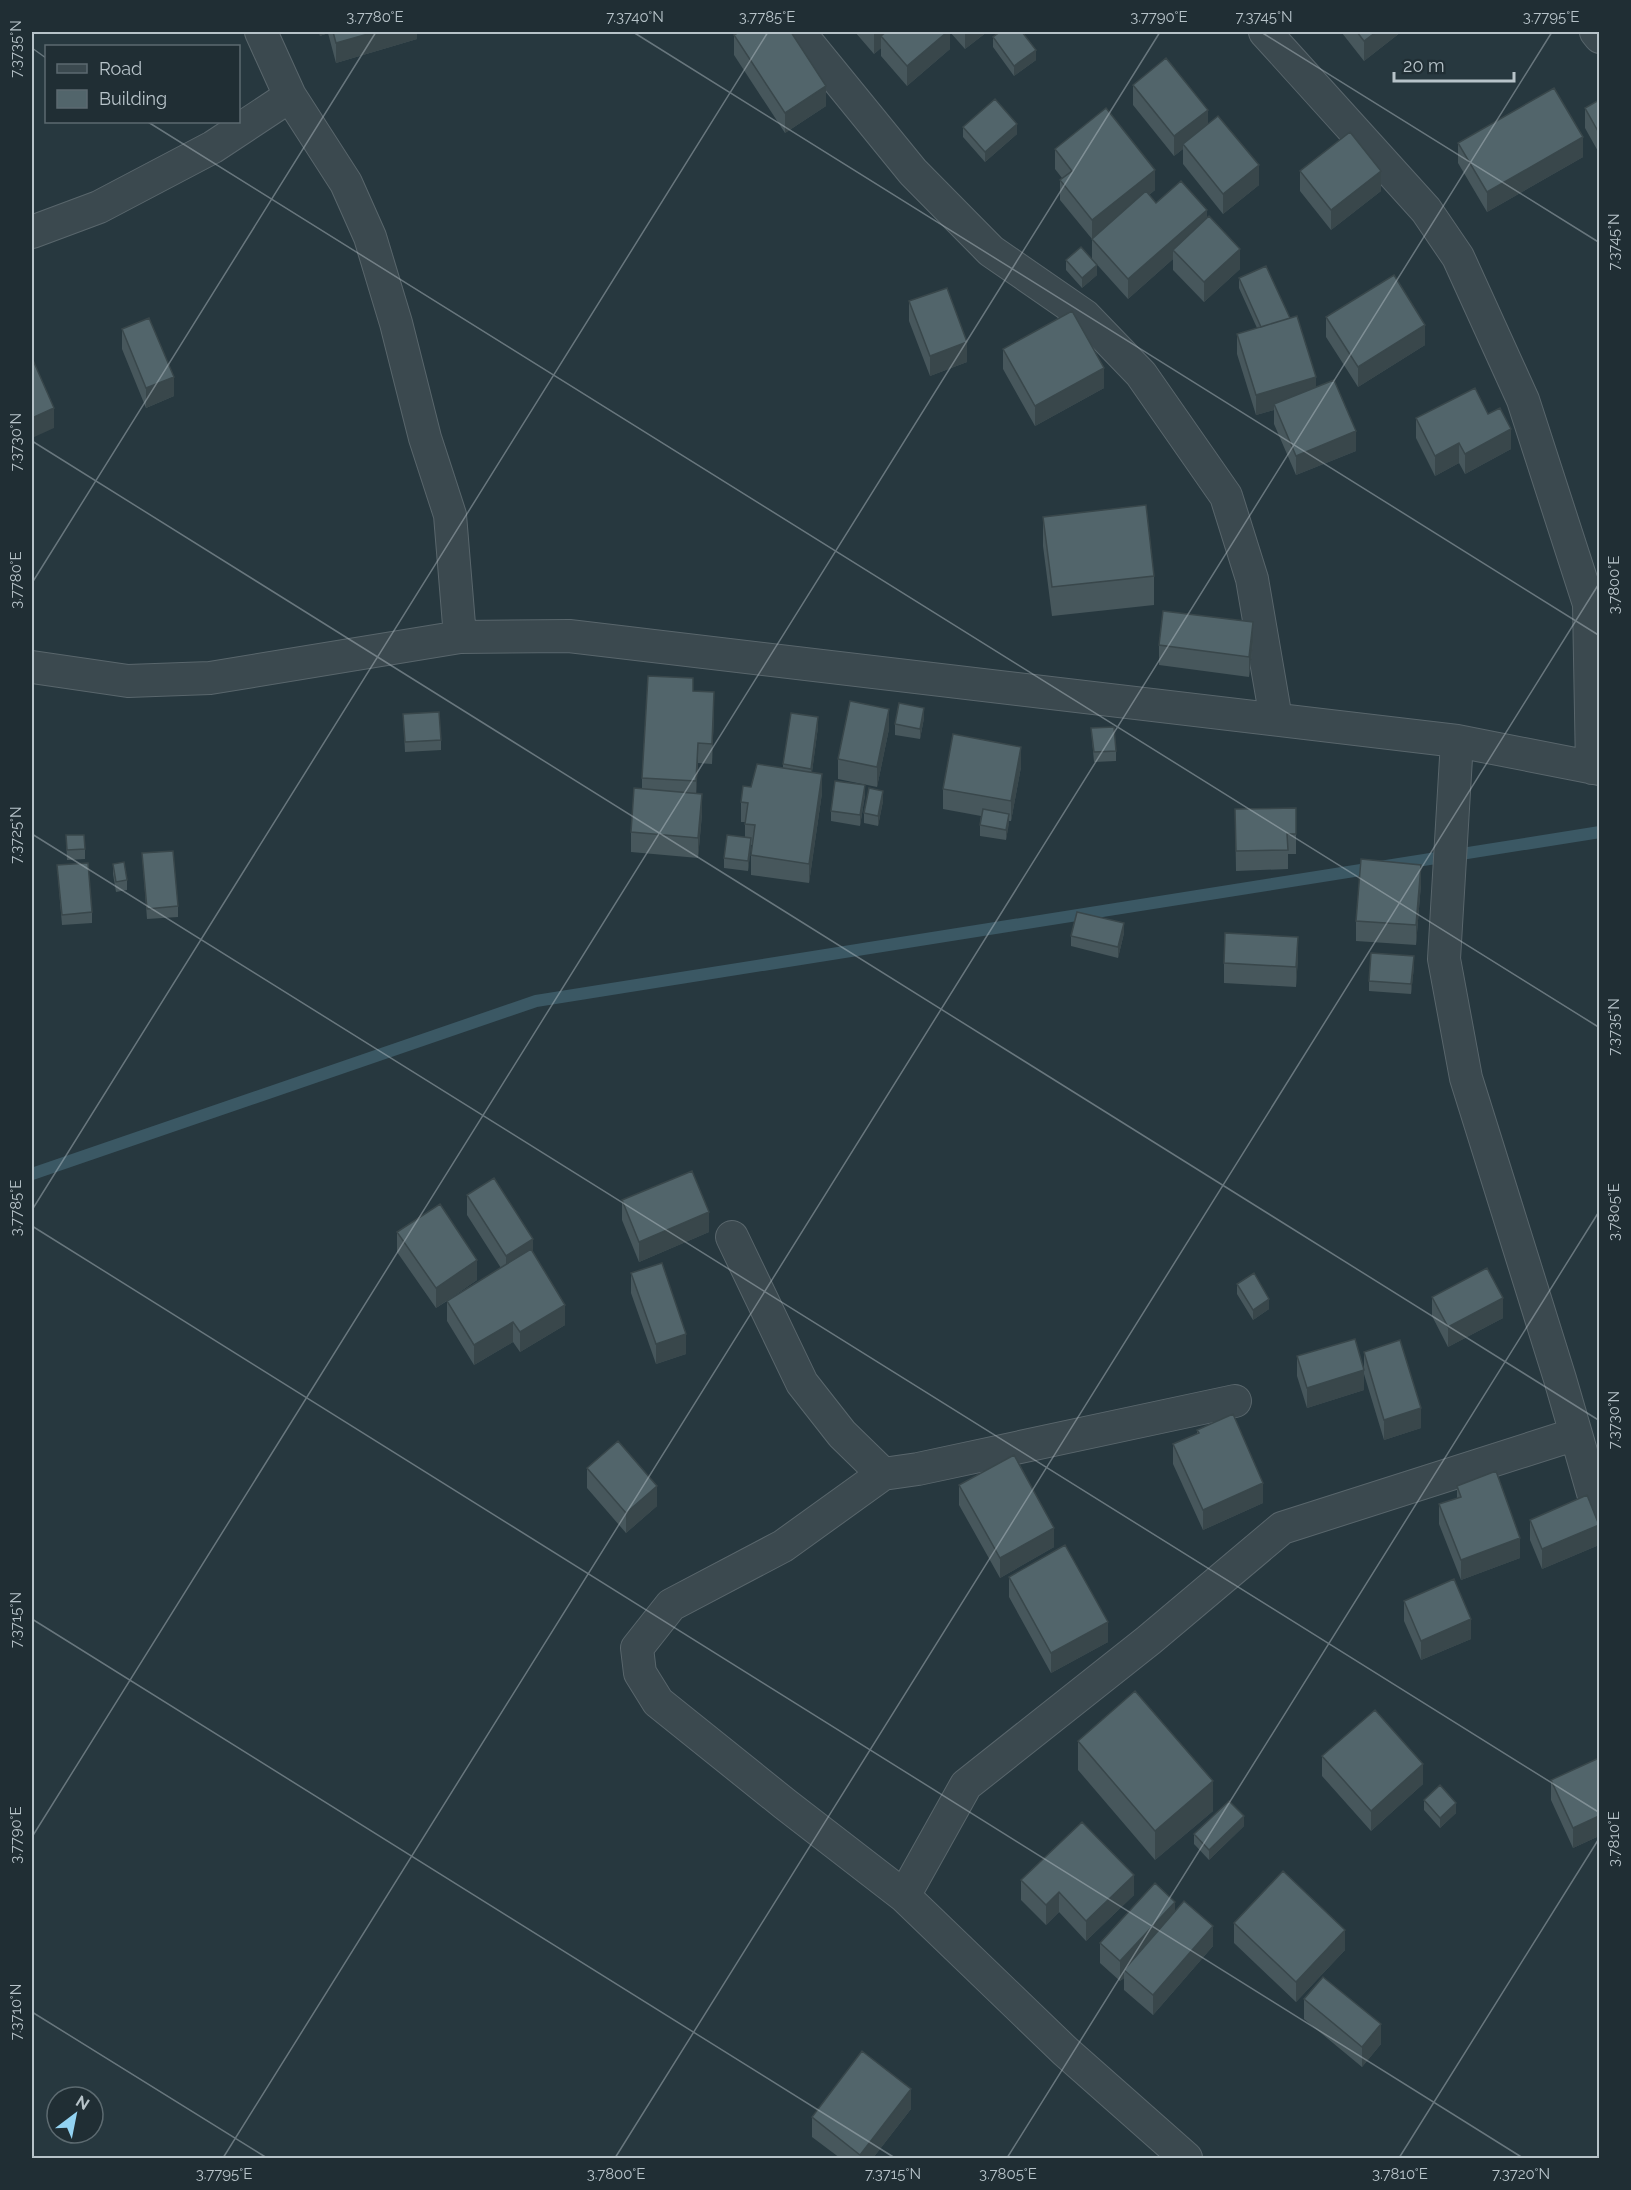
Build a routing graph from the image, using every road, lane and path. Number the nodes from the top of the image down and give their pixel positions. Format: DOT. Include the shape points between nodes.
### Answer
graph roads {
  1 [pos="261,32"];
  2 [pos="799,32"];
  3 [pos="1265,32"];
  4 [pos="1596,32"];
  5 [pos="1599,37"];
  6 [pos="290,96"];
  7 [pos="32,232"];
  8 [pos="460,637"];
  9 [pos="32,667"];
  10 [pos="1276,718"];
  11 [pos="1456,741"];
  12 [pos="1596,769"];
  13 [pos="732,1237"];
  14 [pos="1235,1401"];
  15 [pos="1576,1434"];
  16 [pos="883,1474"];
  17 [pos="1599,1516"];
  18 [pos="904,1896"];
  19 [pos="1186,2158"];
  1 -- 6 [label="street"];
  2 -- 10 [label="street" via="914,172 991,250 1085,316 1141,374 1213,477 1226,496 1252,579"];
  3 -- 12 [label="street" via="1426,210 1458,257 1523,400 1589,604"];
  4 -- 5 [label="street"];
  6 -- 7 [label="street" via="203,153 99,207"];
  6 -- 8 [label="street" via="346,183 370,237 450,515"];
  8 -- 9 [label="street" via="210,678 128,681"];
  8 -- 10 [label="street" via="569,636"];
  10 -- 11 [label="street"];
  11 -- 12 [label="street"];
  11 -- 15 [label="street" via="1444,959 1466,1078"];
  13 -- 16 [label="street" via="802,1383 843,1434"];
  14 -- 16 [label="street"];
  15 -- 17 [label="street"];
  15 -- 18 [label="street" via="1282,1528 966,1785"];
  16 -- 18 [label="street" via="783,1546 671,1605 637,1648 640,1673 658,1702"];
  18 -- 19 [label="street" via="1065,2051"];
}
